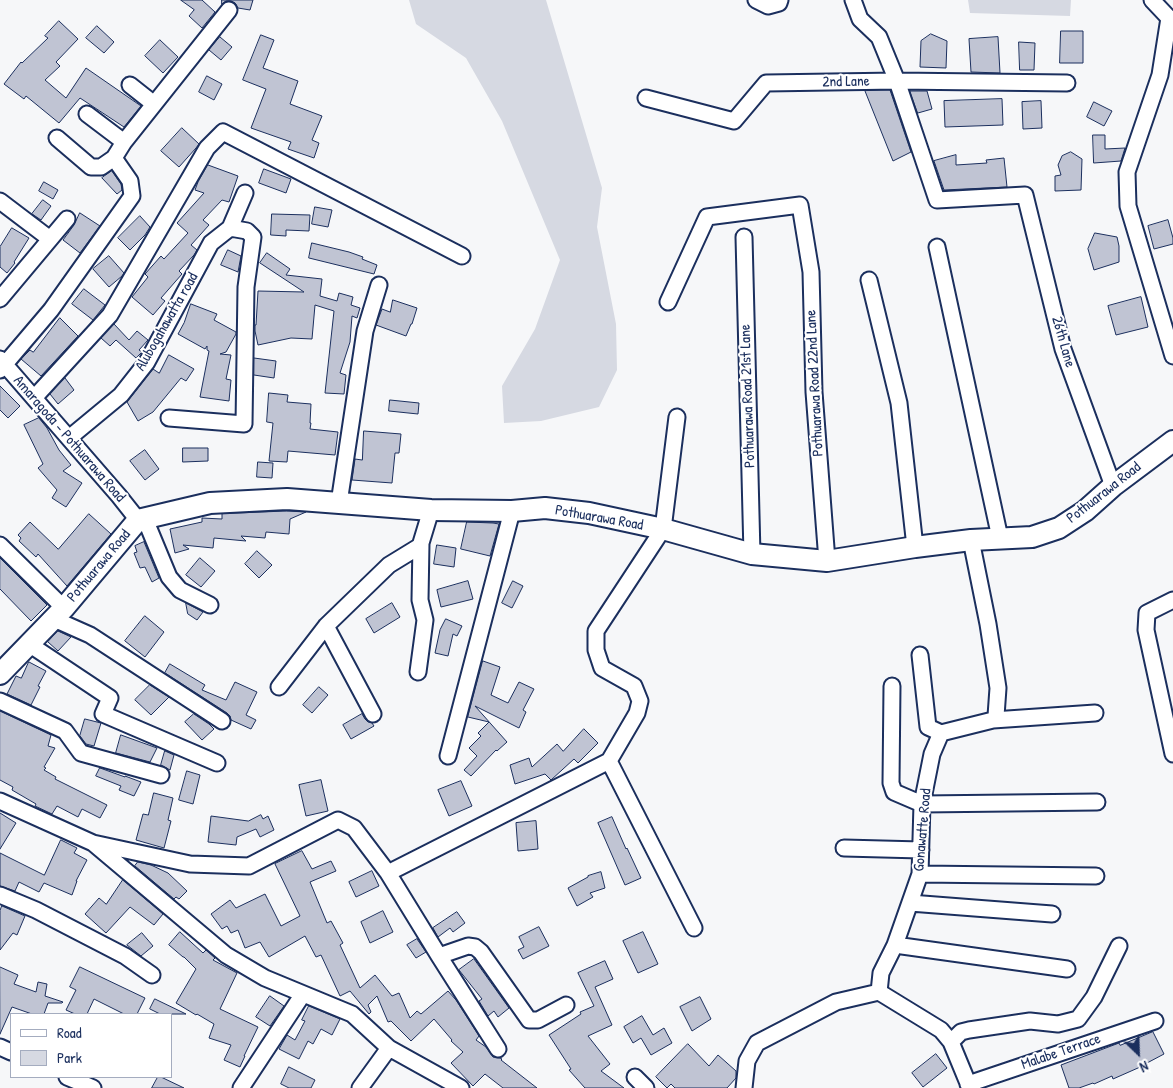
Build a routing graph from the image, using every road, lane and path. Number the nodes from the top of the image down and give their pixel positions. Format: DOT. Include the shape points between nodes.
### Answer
graph roads {
  1 [pos="756,0"];
  2 [pos="780,0"];
  3 [pos="853,0"];
  4 [pos="1152,0"];
  5 [pos="229,10"];
  6 [pos="1171,17"];
  7 [pos="1166,78"];
  8 [pos="897,82"];
  9 [pos="1067,83"];
  10 [pos="130,85"];
  11 [pos="646,98"];
  12 [pos="154,104"];
  13 [pos="86,114"];
  14 [pos="57,138"];
  15 [pos="124,142"];
  16 [pos="114,158"];
  17 [pos="245,193"];
  18 [pos="0,201"];
  19 [pos="68,219"];
  20 [pos="230,228"];
  21 [pos="744,237"];
  22 [pos="50,240"];
  23 [pos="937,247"];
  24 [pos="462,256"];
  25 [pos="869,280"];
  26 [pos="379,286"];
  27 [pos="0,299"];
  28 [pos="668,302"];
  29 [pos="1173,356"];
  30 [pos="2,365"];
  31 [pos="34,398"];
  32 [pos="677,417"];
  33 [pos="169,418"];
  34 [pos="69,438"];
  35 [pos="1173,441"];
  36 [pos="1113,486"];
  37 [pos="339,502"];
  38 [pos="430,510"];
  39 [pos="512,511"];
  40 [pos="141,520"];
  41 [pos="663,530"];
  42 [pos="1000,538"];
  43 [pos="971,540"];
  44 [pos="0,545"];
  45 [pos="420,546"];
  46 [pos="915,547"];
  47 [pos="752,554"];
  48 [pos="827,561"];
  49 [pos="1173,600"];
  50 [pos="210,605"];
  51 [pos="59,614"];
  52 [pos="326,626"];
  53 [pos="29,644"];
  54 [pos="920,656"];
  55 [pos="418,672"];
  56 [pos="0,674"];
  57 [pos="892,686"];
  58 [pos="279,687"];
  59 [pos="0,701"];
  60 [pos="1095,713"];
  61 [pos="373,714"];
  62 [pos="993,720"];
  63 [pos="222,721"];
  64 [pos="940,733"];
  65 [pos="1173,754"];
  66 [pos="448,756"];
  67 [pos="609,761"];
  68 [pos="217,763"];
  69 [pos="161,775"];
  70 [pos="0,801"];
  71 [pos="1097,802"];
  72 [pos="922,804"];
  73 [pos="93,843"];
  74 [pos="844,848"];
  75 [pos="921,850"];
  76 [pos="388,873"];
  77 [pos="920,874"];
  78 [pos="1096,876"];
  79 [pos="0,895"];
  80 [pos="910,903"];
  81 [pos="1052,914"];
  82 [pos="694,928"];
  83 [pos="895,945"];
  84 [pos="1119,946"];
  85 [pos="439,956"];
  86 [pos="1067,969"];
  87 [pos="152,975"];
  88 [pos="879,992"];
  89 [pos="304,994"];
  90 [pos="566,1005"];
  91 [pos="1155,1021"];
  92 [pos="951,1042"];
  93 [pos="389,1048"];
  94 [pos="498,1049"];
  95 [pos="635,1077"];
  96 [pos="69,1078"];
  97 [pos="969,1086"];
  98 [pos="93,1088"];
  99 [pos="241,1088"];
  100 [pos="360,1088"];
  101 [pos="461,1088"];
  102 [pos="646,1088"];
  103 [pos="744,1088"];
  1 -- 2 [label="street" via="768,6 780,3"];
  3 -- 8 [label="street" via="860,19 879,37"];
  4 -- 6 [label="street"];
  5 -- 12 [label="street"];
  6 -- 7 [label="street"];
  7 -- 29 [label="street" via="1127,172 1128,206"];
  8 -- 9 [label="street, 2nd Lane"];
  8 -- 11 [label="street, 2nd Lane" via="766,83 734,121"];
  8 -- 36 [label="street, 26th Lane" via="937,200 1024,195 1063,350"];
  10 -- 12 [label="street"];
  12 -- 15 [label="street"];
  13 -- 15 [label="street"];
  14 -- 16 [label="street" via="91,166 101,167"];
  15 -- 16 [label="street"];
  16 -- 30 [label="street" via="130,181 132,196 51,310"];
  17 -- 20 [label="street, Alubogahawatta road"];
  18 -- 22 [label="street"];
  19 -- 22 [label="street"];
  20 -- 33 [label="street" via="253,237 246,287 244,424"];
  20 -- 34 [label="street, Alubogahawatta road" via="211,243 148,362 120,395"];
  21 -- 47 [label="street, Pothuarawa Road 21st Lane"];
  22 -- 27 [label="street"];
  23 -- 42 [label="street"];
  24 -- 31 [label="street" via="223,132 207,148 110,315"];
  25 -- 46 [label="street" via="898,403"];
  26 -- 37 [label="street" via="365,331"];
  28 -- 48 [label="street, Pothuarawa Road 22nd Lane" via="707,217 800,205 811,272 814,392"];
  30 -- 31 [label="street, Amaragoda - Pothuarawa Road"];
  31 -- 34 [label="street, Amaragoda - Pothuarawa Road"];
  32 -- 41 [label="street"];
  34 -- 40 [label="street, Amaragoda - Pothuarawa Road"];
  35 -- 36 [label="main road, Pothuarawa Road"];
  36 -- 42 [label="main road, Pothuarawa Road" via="1085,511 1059,528 1032,537"];
  37 -- 38 [label="main road, Pothuarawa Road"];
  37 -- 40 [label="main road, Pothuarawa Road" via="287,499 210,503"];
  38 -- 39 [label="main road, Pothuarawa Road"];
  38 -- 45 [label="street"];
  39 -- 41 [label="main road, Pothuarawa Road" via="545,508 589,513"];
  39 -- 66 [label="street"];
  40 -- 50 [label="street, Amaragoda - Pothuarawa Road" via="169,577 180,590"];
  40 -- 51 [label="main road, Pothuarawa Road"];
  41 -- 47 [label="main road, Pothuarawa Road"];
  41 -- 67 [label="street" via="596,630 596,650 602,668 634,686 640,700 637,713"];
  42 -- 43 [label="main road, Pothuarawa Road"];
  43 -- 46 [label="main road, Pothuarawa Road"];
  43 -- 62 [label="street" via="998,688"];
  44 -- 51 [label="street"];
  45 -- 52 [label="street" via="389,565"];
  45 -- 55 [label="street" via="420,600 425,620"];
  46 -- 48 [label="main road, Pothuarawa Road"];
  47 -- 48 [label="main road, Pothuarawa Road"];
  49 -- 65 [label="street" via="1147,613 1146,630"];
  51 -- 53 [label="main road, Pothuarawa Road"];
  51 -- 63 [label="street"];
  52 -- 58 [label="street"];
  52 -- 61 [label="street"];
  53 -- 56 [label="main road, Pothuarawa Road"];
  53 -- 68 [label="street" via="110,698 103,714"];
  54 -- 64 [label="street" via="928,727"];
  57 -- 72 [label="street" via="891,783 894,792"];
  59 -- 69 [label="street" via="64,730 81,753"];
  60 -- 62 [label="street"];
  62 -- 64 [label="street"];
  64 -- 72 [label="street, Gonawatte Road" via="932,754"];
  67 -- 76 [label="street"];
  67 -- 82 [label="street"];
  70 -- 73 [label="street"];
  71 -- 72 [label="street"];
  72 -- 75 [label="street, Gonawatte Road"];
  73 -- 76 [label="street" via="190,864 249,866 338,820 354,828"];
  73 -- 89 [label="street" via="226,955 265,978"];
  74 -- 75 [label="street"];
  75 -- 77 [label="street, Gonawatte Road"];
  76 -- 85 [label="street"];
  77 -- 78 [label="street"];
  77 -- 80 [label="street, Gonawatte Road"];
  79 -- 87 [label="street" via="116,951"];
  80 -- 81 [label="street"];
  80 -- 83 [label="street, Gonawatte Road"];
  83 -- 86 [label="street"];
  83 -- 88 [label="street, Gonawatte Road" via="881,973"];
  84 -- 92 [label="street" via="1094,998 1078,1019 1058,1024 1030,1021 969,1030 961,1032"];
  85 -- 90 [label="street" via="468,946 475,947 530,1020 538,1020"];
  85 -- 94 [label="street"];
  88 -- 92 [label="street" via="941,1030"];
  88 -- 103 [label="street" via="836,1002 757,1043 747,1061"];
  89 -- 93 [label="street" via="352,1014"];
  89 -- 99 [label="street"];
  91 -- 97 [label="street, Malabe Terrace"];
  92 -- 97 [label="street"];
  93 -- 100 [label="street"];
  93 -- 101 [label="street"];
  95 -- 102 [label="street"];
  96 -- 98 [label="street"];
}
